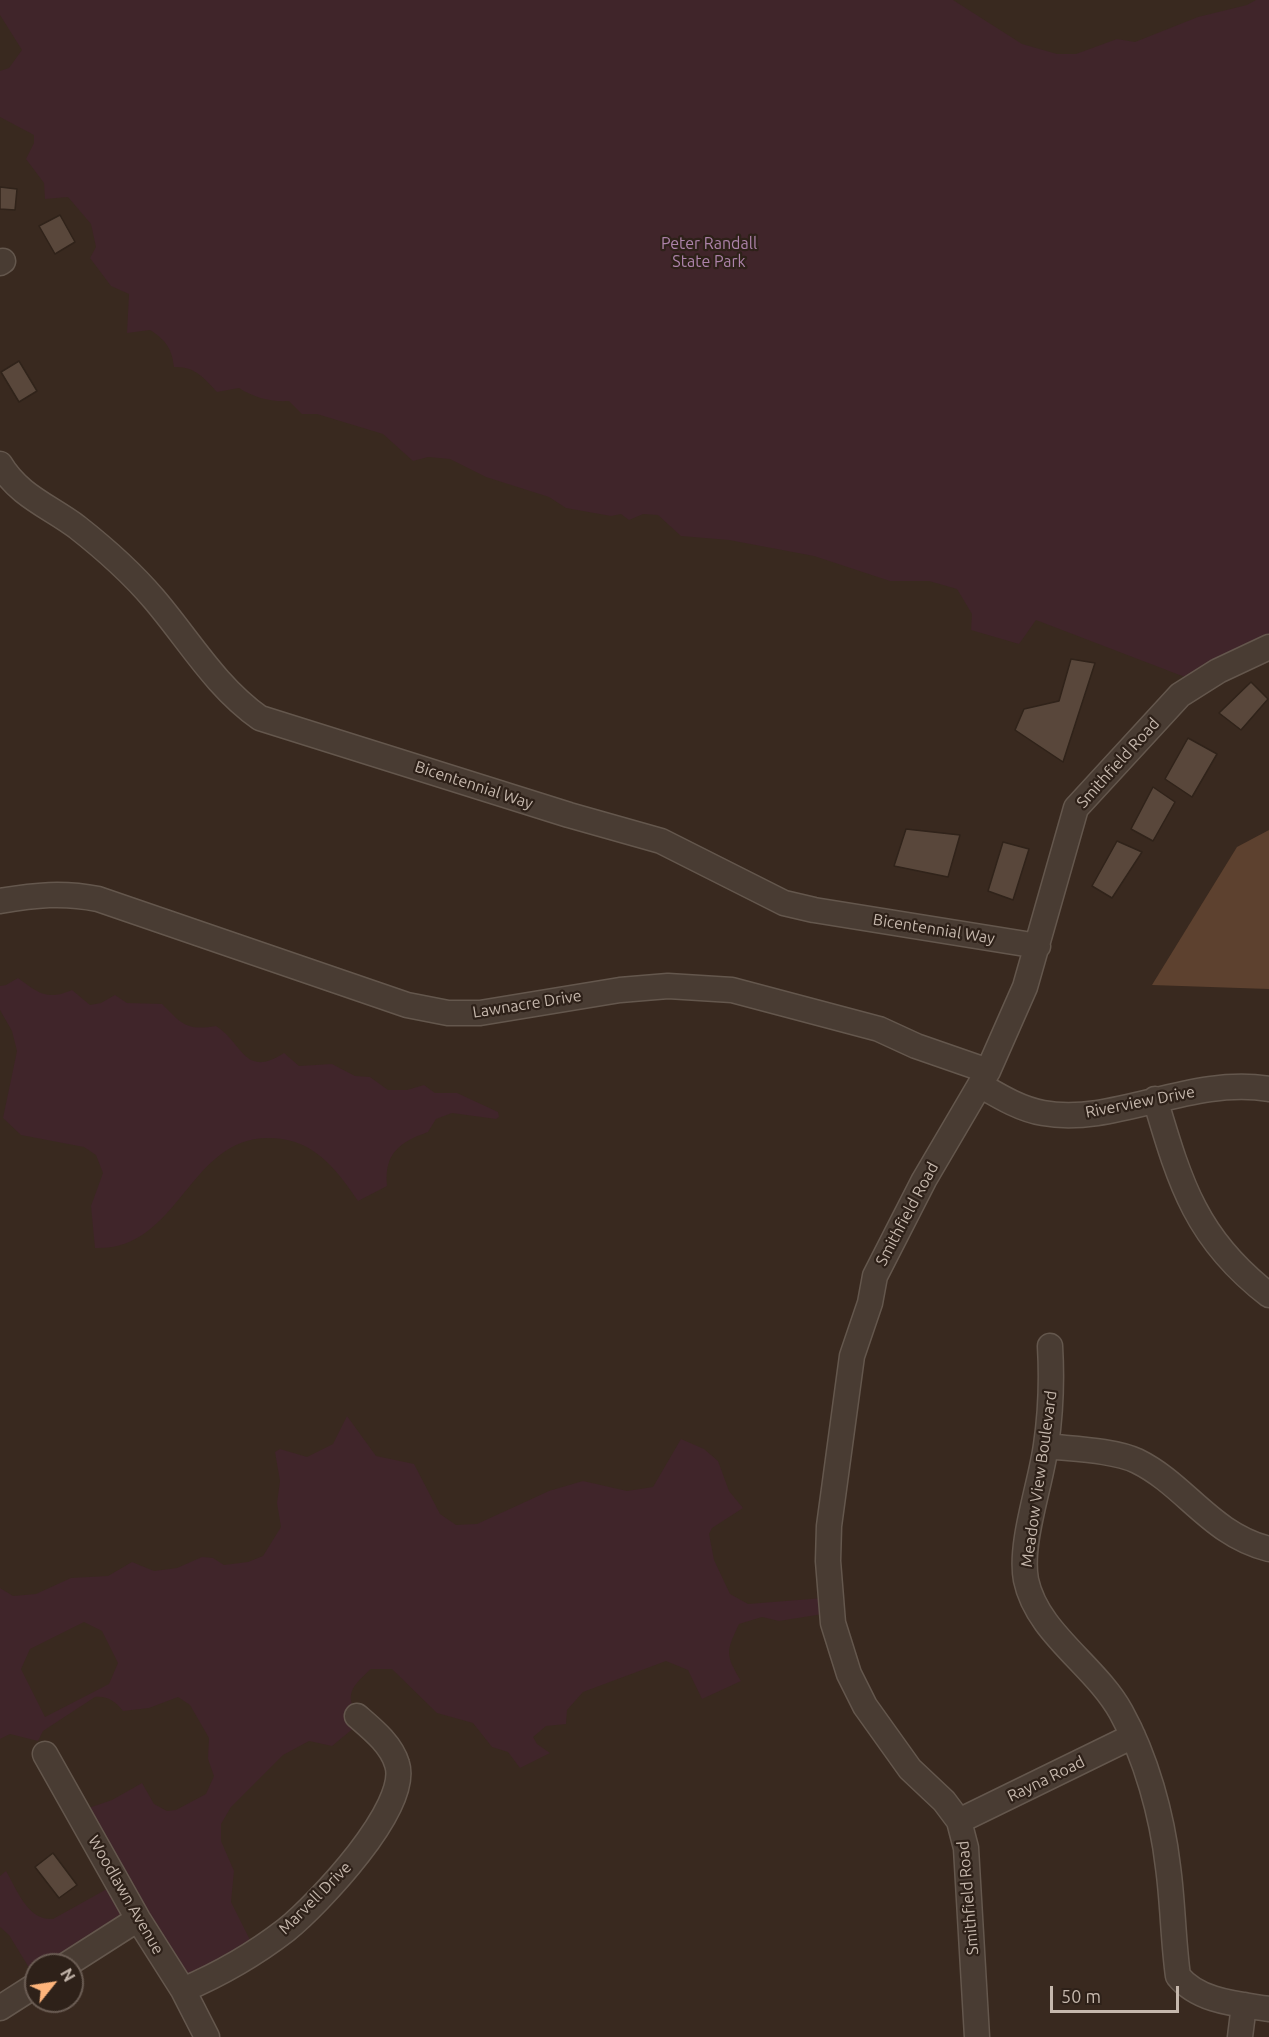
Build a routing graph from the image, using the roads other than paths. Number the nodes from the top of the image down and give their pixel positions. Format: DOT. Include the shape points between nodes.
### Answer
graph roads {
  1 [pos="0,465"];
  2 [pos="1269,647"];
  3 [pos="0,901"];
  4 [pos="1038,946"];
  5 [pos="984,1078"];
  6 [pos="1269,1089"];
  7 [pos="1155,1099"];
  8 [pos="1269,1295"];
  9 [pos="1050,1346"];
  10 [pos="1046,1446"];
  11 [pos="1269,1549"];
  12 [pos="357,1716"];
  13 [pos="1133,1736"];
  14 [pos="45,1754"];
  15 [pos="959,1821"];
  16 [pos="138,1919"];
  17 [pos="84,1954"];
  18 [pos="183,1990"];
  19 [pos="24,1993"];
  20 [pos="1244,2005"];
  21 [pos="0,2008"];
  22 [pos="1269,2008"];
  23 [pos="207,2037"];
  24 [pos="977,2037"];
  25 [pos="1240,2037"];
  1 -- 4 [label="street, Bicentennial Way" via="29,498 75,526 125,567 204,665 240,704 260,718 661,841 784,903"];
  2 -- 4 [label="street, Smithfield Road" via="1218,671 1180,695 1076,808"];
  3 -- 5 [label="street, Lawnacre Drive" via="48,893 98,899 407,1005 448,1013 480,1013 587,994 668,986 732,990 879,1029"];
  4 -- 5 [label="street, Smithfield Road" via="1025,987"];
  5 -- 7 [label="street, Riverview Drive" via="1010,1102 1040,1113 1092,1113"];
  5 -- 15 [label="street, Smithfield Road" via="924,1180 875,1276 852,1356 836,1459 828,1561 833,1623 849,1674 865,1706 910,1769"];
  6 -- 7 [label="street, Riverview Drive" via="1221,1086"];
  7 -- 8 [label="street" via="1192,1207 1213,1241 1240,1273"];
  9 -- 10 [label="street, Meadow View Boulevard" via="1053,1393"];
  10 -- 11 [label="street" via="1134,1460 1154,1471 1217,1526"];
  10 -- 13 [label="street, Meadow View Boulevard" via="1024,1562 1026,1580 1043,1618 1107,1690"];
  12 -- 18 [label="street, Marvell Drive" via="381,1737 397,1764 397,1786 390,1809 357,1855 311,1906 271,1941"];
  13 -- 15 [label="street, Rayna Road"];
  13 -- 20 [label="street, Meadow View Boulevard" via="1155,1800 1168,1866 1178,1976 1201,1995"];
  14 -- 16 [label="street, Woodlawn Avenue"];
  15 -- 24 [label="street, Smithfield Road" via="966,1848"];
  16 -- 17 [label="street"];
  16 -- 18 [label="street, Woodlawn Avenue"];
  18 -- 23 [label="street, Woodlawn Avenue"];
  19 -- 21 [label="street"];
  20 -- 22 [label="street, Meadow View Boulevard"];
  20 -- 25 [label="street"];
}
